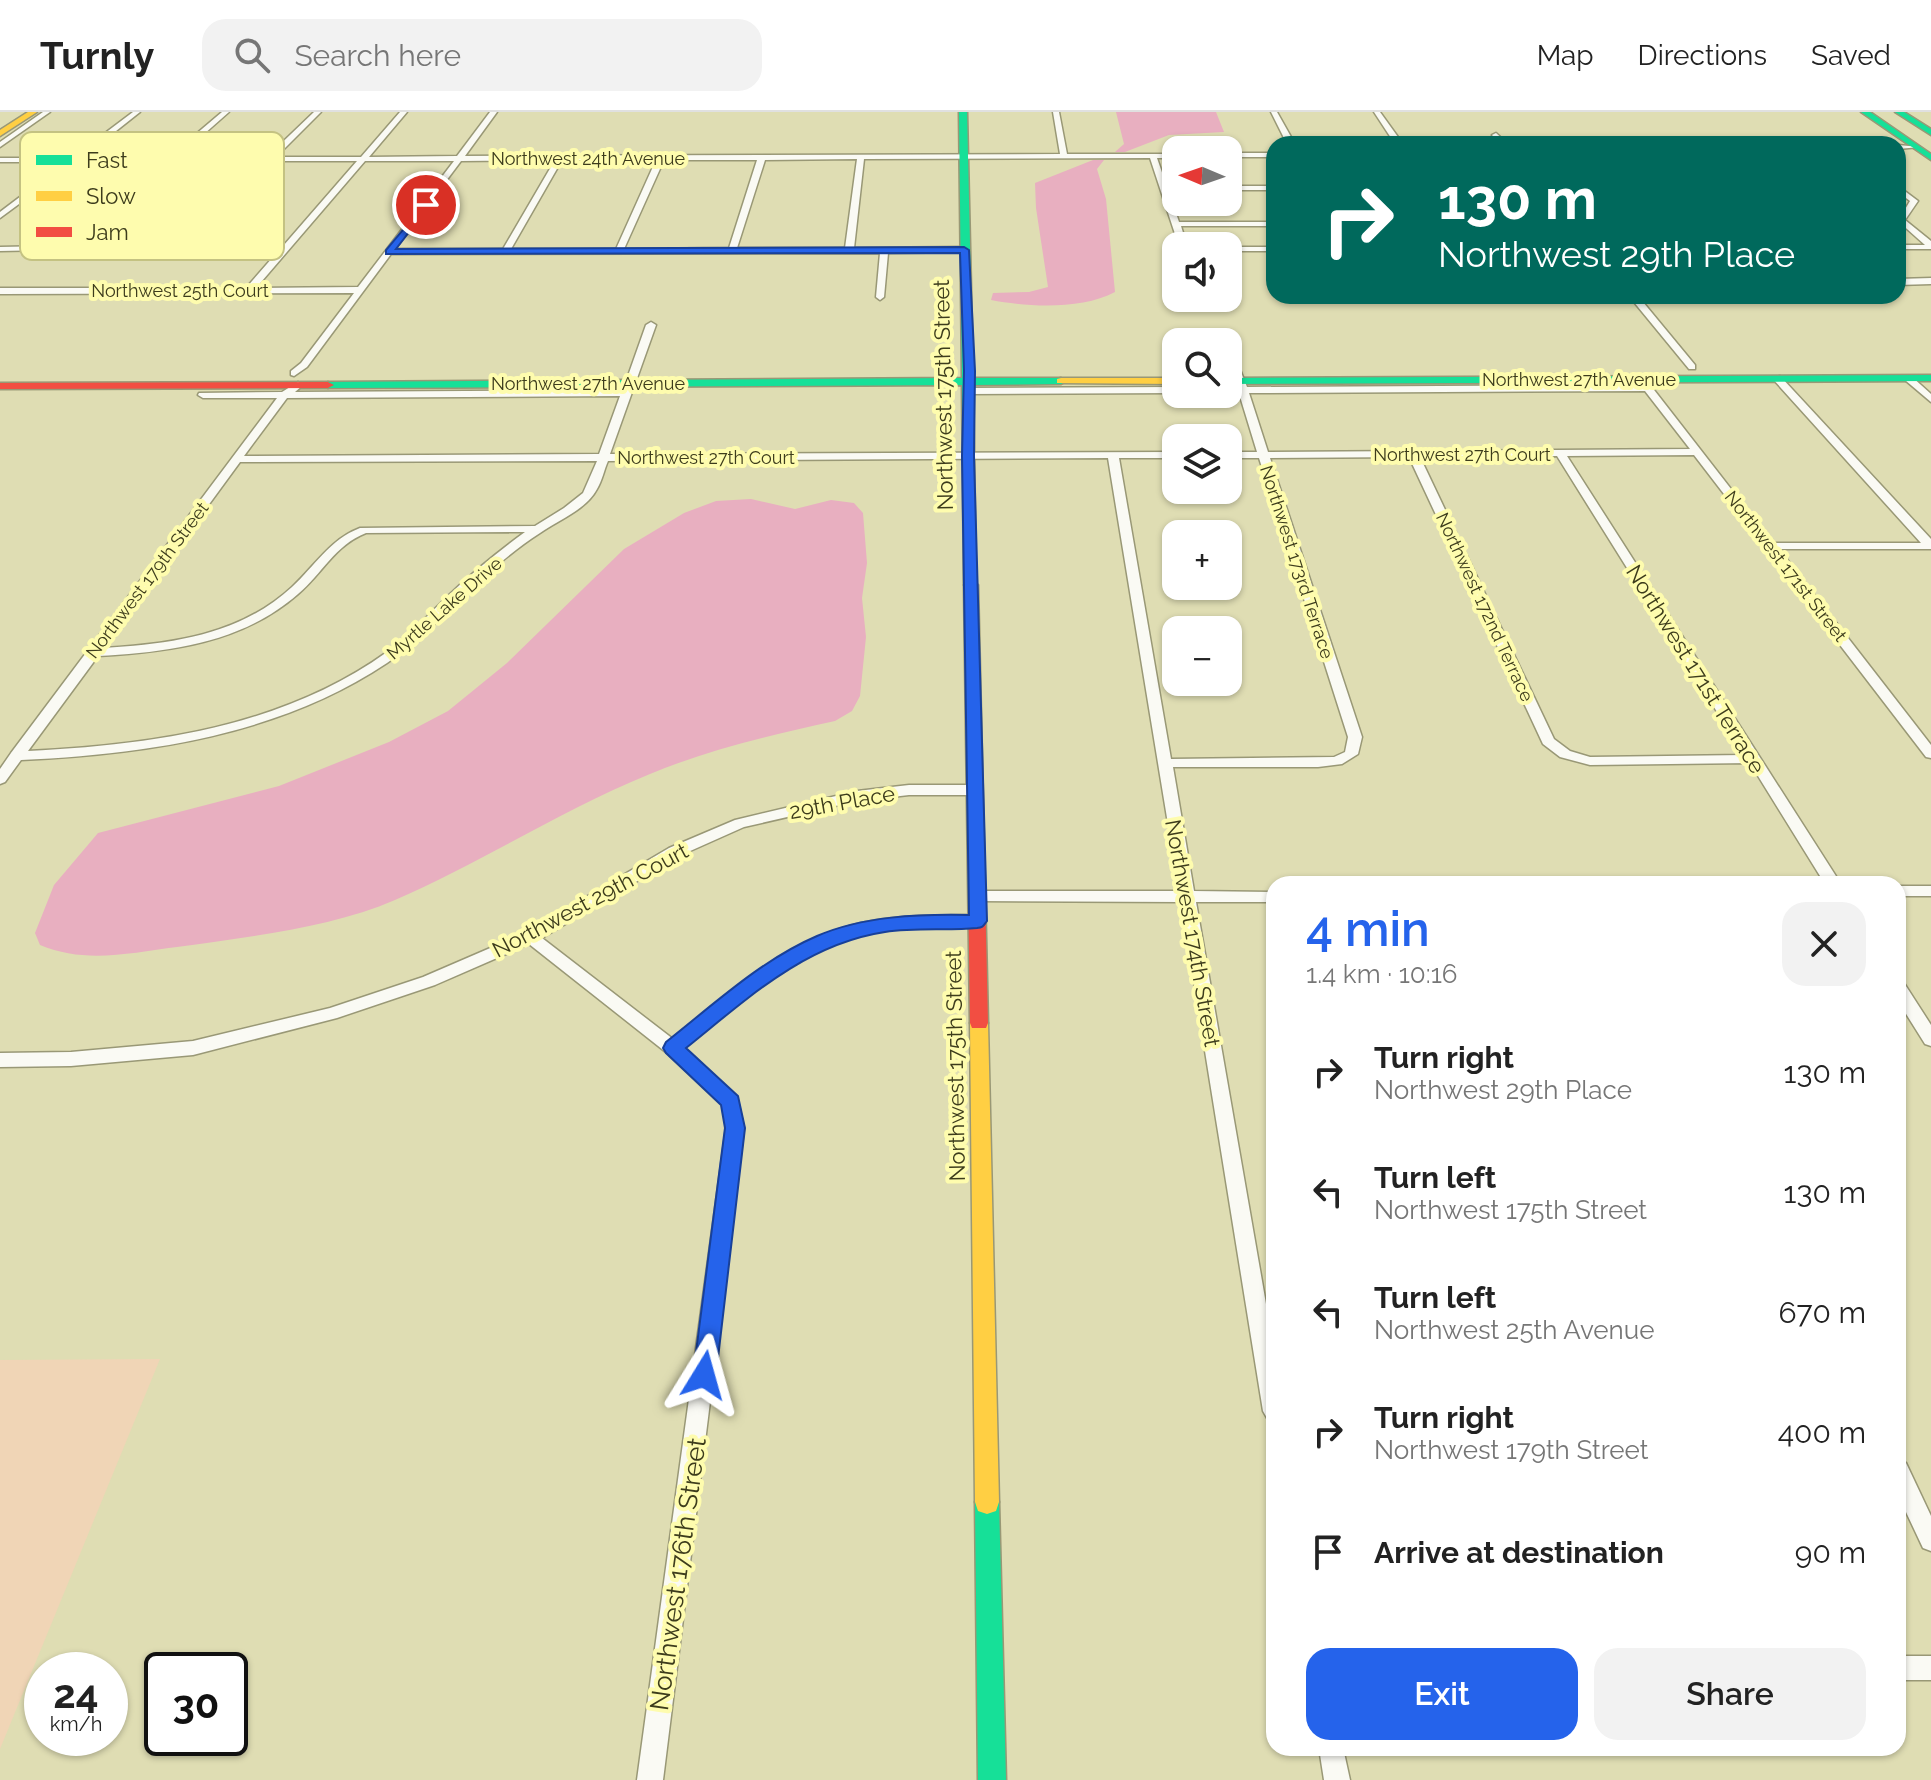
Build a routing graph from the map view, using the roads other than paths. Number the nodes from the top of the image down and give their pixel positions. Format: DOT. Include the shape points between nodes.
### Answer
graph roads {
  1 [pos="13,112"];
  2 [pos="33,112"];
  3 [pos="47,112"];
  4 [pos="137,112"];
  5 [pos="226,112"];
  6 [pos="318,112"];
  7 [pos="404,112"];
  8 [pos="494,112"];
  9 [pos="963,112"];
  10 [pos="1056,112"];
  11 [pos="1274,112"];
  12 [pos="1377,112"];
  13 [pos="1865,112"];
  14 [pos="1910,115"];
  15 [pos="1931,119"];
  16 [pos="0,121"];
  17 [pos="109,132"];
  18 [pos="203,132"];
  19 [pos="0,134"];
  20 [pos="1287,136"];
  21 [pos="1394,136"];
  22 [pos="1906,136"];
  23 [pos="284,144"];
  24 [pos="0,145"];
  25 [pos="1921,145"];
  26 [pos="1242,155"];
  27 [pos="1266,155"];
  28 [pos="964,156"];
  29 [pos="1064,156"];
  30 [pos="1153,156"];
  31 [pos="1162,156"];
  32 [pos="762,157"];
  33 [pos="861,157"];
  34 [pos="362,158"];
  35 [pos="462,158"];
  36 [pos="560,158"];
  37 [pos="661,158"];
  38 [pos="284,159"];
  39 [pos="0,160"];
  40 [pos="20,160"];
  41 [pos="1162,185"];
  42 [pos="1242,188"];
  43 [pos="1266,188"];
  44 [pos="1906,194"];
  45 [pos="20,200"];
  46 [pos="1906,213"];
  47 [pos="0,216"];
  48 [pos="1172,216"];
  49 [pos="1175,224"];
  50 [pos="1266,224"];
  51 [pos="1906,224"];
  52 [pos="1178,232"];
  53 [pos="1931,246"];
  54 [pos="285,247"];
  55 [pos="1906,247"];
  56 [pos="20,248"];
  57 [pos="0,249"];
  58 [pos="1242,249"];
  59 [pos="1266,249"];
  60 [pos="964,250"];
  61 [pos="506,251"];
  62 [pos="619,251"];
  63 [pos="732,251"];
  64 [pos="849,251"];
  65 [pos="884,251"];
  66 [pos="389,252"];
  67 [pos="274,260"];
  68 [pos="1931,281"];
  69 [pos="1906,282"];
  70 [pos="249,290"];
  71 [pos="360,290"];
  72 [pos="0,291"];
  73 [pos="880,297"];
  74 [pos="1640,304"];
  75 [pos="651,325"];
  76 [pos="1692,367"];
  77 [pos="1889,367"];
  78 [pos="1931,368"];
  79 [pos="1162,371"];
  80 [pos="1466,374"];
  81 [pos="1777,378"];
  82 [pos="1860,378"];
  83 [pos="1908,378"];
  84 [pos="1931,378"];
  85 [pos="7,380"];
  86 [pos="1242,380"];
  87 [pos="1242,380"];
  88 [pos="969,381"];
  89 [pos="1162,381"];
  90 [pos="1648,382"];
  91 [pos="630,383"];
  92 [pos="292,384"];
  93 [pos="1162,389"];
  94 [pos="203,395"];
  95 [pos="1931,399"];
  96 [pos="1242,403"];
  97 [pos="1697,452"];
  98 [pos="1560,453"];
  99 [pos="1413,454"];
  100 [pos="1113,455"];
  101 [pos="1162,455"];
  102 [pos="1242,455"];
  103 [pos="1262,455"];
  104 [pos="968,456"];
  105 [pos="604,458"];
  106 [pos="236,459"];
  107 [pos="538,529"];
  108 [pos="1770,546"];
  109 [pos="1931,546"];
  110 [pos="94,652"];
  111 [pos="1931,754"];
  112 [pos="16,756"];
  113 [pos="1753,759"];
  114 [pos="1165,763"];
  115 [pos="0,779"];
  116 [pos="975,790"];
  117 [pos="713,835"];
  118 [pos="1828,876"];
  119 [pos="1906,891"];
  120 [pos="1931,891"];
  121 [pos="977,896"];
  122 [pos="1187,896"];
  123 [pos="1266,897"];
  124 [pos="978,921"];
  125 [pos="531,937"];
  126 [pos="1906,1000"];
  127 [pos="1931,1039"];
  128 [pos="673,1048"];
  129 [pos="0,1060"];
  130 [pos="1266,1364"];
  131 [pos="1906,1488"];
  132 [pos="1931,1540"];
  133 [pos="1906,1668"];
  134 [pos="1931,1668"];
  135 [pos="1332,1756"];
  136 [pos="650,1780"];
  137 [pos="992,1780"];
  138 [pos="1337,1780"];
  1 -- 16 [label="main road"];
  2 -- 19 [label="main road"];
  3 -- 24 [label="street"];
  4 -- 17 [label="street"];
  5 -- 18 [label="street"];
  6 -- 23 [label="street"];
  7 -- 34 [label="street"];
  8 -- 35 [label="street, Northwest 179th Street"];
  9 -- 28 [label="main road, Northwest 175th Street"];
  10 -- 29 [label="street"];
  11 -- 20 [label="street"];
  12 -- 21 [label="street"];
  13 -- 22 [label="main road"];
  14 -- 15 [label="main road"];
  14 -- 25 [label="main road"];
  26 -- 27 [label="street"];
  28 -- 29 [label="street, Northwest 24th Avenue"];
  28 -- 33 [label="street, Northwest 24th Avenue"];
  28 -- 60 [label="main road, Northwest 175th Street"];
  29 -- 30 [label="street, Northwest 24th Avenue"];
  30 -- 31 [label="street, Northwest 24th Avenue"];
  30 -- 41 [label="street"];
  32 -- 33 [label="street, Northwest 24th Avenue"];
  32 -- 37 [label="street, Northwest 24th Avenue"];
  32 -- 63 [label="street"];
  33 -- 64 [label="street"];
  34 -- 35 [label="street, Northwest 24th Avenue"];
  34 -- 38 [label="street, Northwest 24th Avenue"];
  34 -- 54 [label="street"];
  35 -- 36 [label="street, Northwest 24th Avenue"];
  35 -- 66 [label="street, Northwest 179th Street"];
  36 -- 37 [label="street, Northwest 24th Avenue"];
  36 -- 61 [label="street"];
  37 -- 62 [label="street"];
  39 -- 40 [label="street, Northwest 24th Avenue"];
  42 -- 43 [label="street"];
  44 -- 46 [label="street" via="1914,201"];
  45 -- 47 [label="street"];
  48 -- 49 [label="street"];
  49 -- 50 [label="street"];
  49 -- 52 [label="street"];
  51 -- 53 [label="street"];
  53 -- 55 [label="street"];
  56 -- 57 [label="street"];
  58 -- 59 [label="street"];
  60 -- 65 [label="street"];
  60 -- 88 [label="main road, Northwest 175th Street"];
  61 -- 62 [label="street"];
  61 -- 66 [label="street"];
  62 -- 63 [label="street"];
  63 -- 64 [label="street"];
  64 -- 65 [label="street"];
  65 -- 73 [label="street"];
  66 -- 71 [label="street, Northwest 179th Street"];
  67 -- 70 [label="street"];
  68 -- 69 [label="street"];
  70 -- 71 [label="street, Northwest 25th Court"];
  70 -- 72 [label="street, Northwest 25th Court"];
  71 -- 92 [label="street, Northwest 179th Street"];
  74 -- 76 [label="street"];
  75 -- 91 [label="street, Myrtle Lake Drive"];
  76 -- 77 [label="main road, Northwest 27th Avenue"];
  76 -- 80 [label="main road, Northwest 27th Avenue"];
  76 -- 90 [label="main road"];
  77 -- 78 [label="main road, Northwest 27th Avenue"];
  77 -- 82 [label="main road" via="1889,372"];
  78 -- 83 [label="main road"];
  79 -- 88 [label="main road, Northwest 27th Avenue"];
  80 -- 86 [label="main road, Northwest 27th Avenue"];
  80 -- 90 [label="main road, Northwest 27th Avenue"];
  81 -- 82 [label="main road, Northwest 27th Avenue"];
  81 -- 90 [label="main road, Northwest 27th Avenue"];
  81 -- 109 [label="street"];
  82 -- 83 [label="main road, Northwest 27th Avenue"];
  83 -- 84 [label="main road, Northwest 27th Avenue"];
  83 -- 95 [label="street"];
  85 -- 92 [label="main road, Northwest 27th Avenue"];
  85 -- 92 [label="main road, Northwest 27th Avenue"];
  87 -- 90 [label="street"];
  88 -- 89 [label="main road, Northwest 27th Avenue"];
  88 -- 91 [label="main road, Northwest 27th Avenue"];
  88 -- 93 [label="street"];
  88 -- 104 [label="main road, Northwest 175th Street"];
  90 -- 97 [label="street, Northwest 171st Street"];
  91 -- 92 [label="main road, Northwest 27th Avenue"];
  91 -- 92 [label="main road, Northwest 27th Avenue" via="342,373"];
  91 -- 105 [label="street, Myrtle Lake Drive"];
  92 -- 94 [label="street"];
  92 -- 106 [label="street, Northwest 179th Street"];
  96 -- 103 [label="street, Northwest 173rd Terrace"];
  97 -- 98 [label="street, Northwest 27th Court"];
  97 -- 108 [label="street, Northwest 171st Street"];
  98 -- 99 [label="street, Northwest 27th Court"];
  98 -- 113 [label="street, Northwest 171st Terrace"];
  99 -- 103 [label="street, Northwest 27th Court"];
  99 -- 113 [label="street, Northwest 172nd Terrace" via="1548,741 1565,754 1590,761"];
  100 -- 101 [label="street, Northwest 27th Court"];
  100 -- 104 [label="street, Northwest 27th Court"];
  100 -- 114 [label="street, Northwest 174th Street"];
  102 -- 103 [label="street, Northwest 27th Court"];
  103 -- 114 [label="street, Northwest 173rd Terrace" via="1355,737 1351,754 1318,763"];
  104 -- 105 [label="street, Northwest 27th Court"];
  104 -- 116 [label="main road, Northwest 175th Street"];
  105 -- 106 [label="street, Northwest 27th Court"];
  105 -- 107 [label="street, Myrtle Lake Drive" via="585,498"];
  106 -- 110 [label="street, Northwest 179th Street"];
  107 -- 110 [label="street" via="364,530 340,541 278,605 228,634 153,649"];
  107 -- 112 [label="street, Myrtle Lake Drive" via="474,578 383,661 314,698 159,745"];
  108 -- 109 [label="street"];
  108 -- 111 [label="street, Northwest 171st Street"];
  110 -- 112 [label="street, Northwest 179th Street"];
  112 -- 115 [label="street, Northwest 179th Street"];
  113 -- 118 [label="street, Northwest 171st Terrace"];
  114 -- 122 [label="street, Northwest 174th Street"];
  116 -- 117 [label="street, 29th Place" via="857,796 740,823"];
  116 -- 121 [label="main road, Northwest 175th Street"];
  117 -- 125 [label="street, Northwest 29th Court" via="674,852"];
  119 -- 120 [label="street"];
  121 -- 122 [label="street"];
  121 -- 124 [label="main road, Northwest 175th Street"];
  122 -- 123 [label="street"];
  122 -- 130 [label="street, Northwest 174th Street"];
  124 -- 128 [label="street" via="882,926 825,940 757,980"];
  124 -- 137 [label="main road, Northwest 175th Street"];
  125 -- 128 [label="street, Northwest 176th Street"];
  125 -- 129 [label="street, Northwest 29th Court" via="429,981 331,1014 193,1048"];
  126 -- 127 [label="street"];
  128 -- 136 [label="street, Northwest 176th Street" via="731,1102 735,1128"];
  131 -- 132 [label="street"];
  133 -- 134 [label="street"];
  135 -- 138 [label="street"];
}
